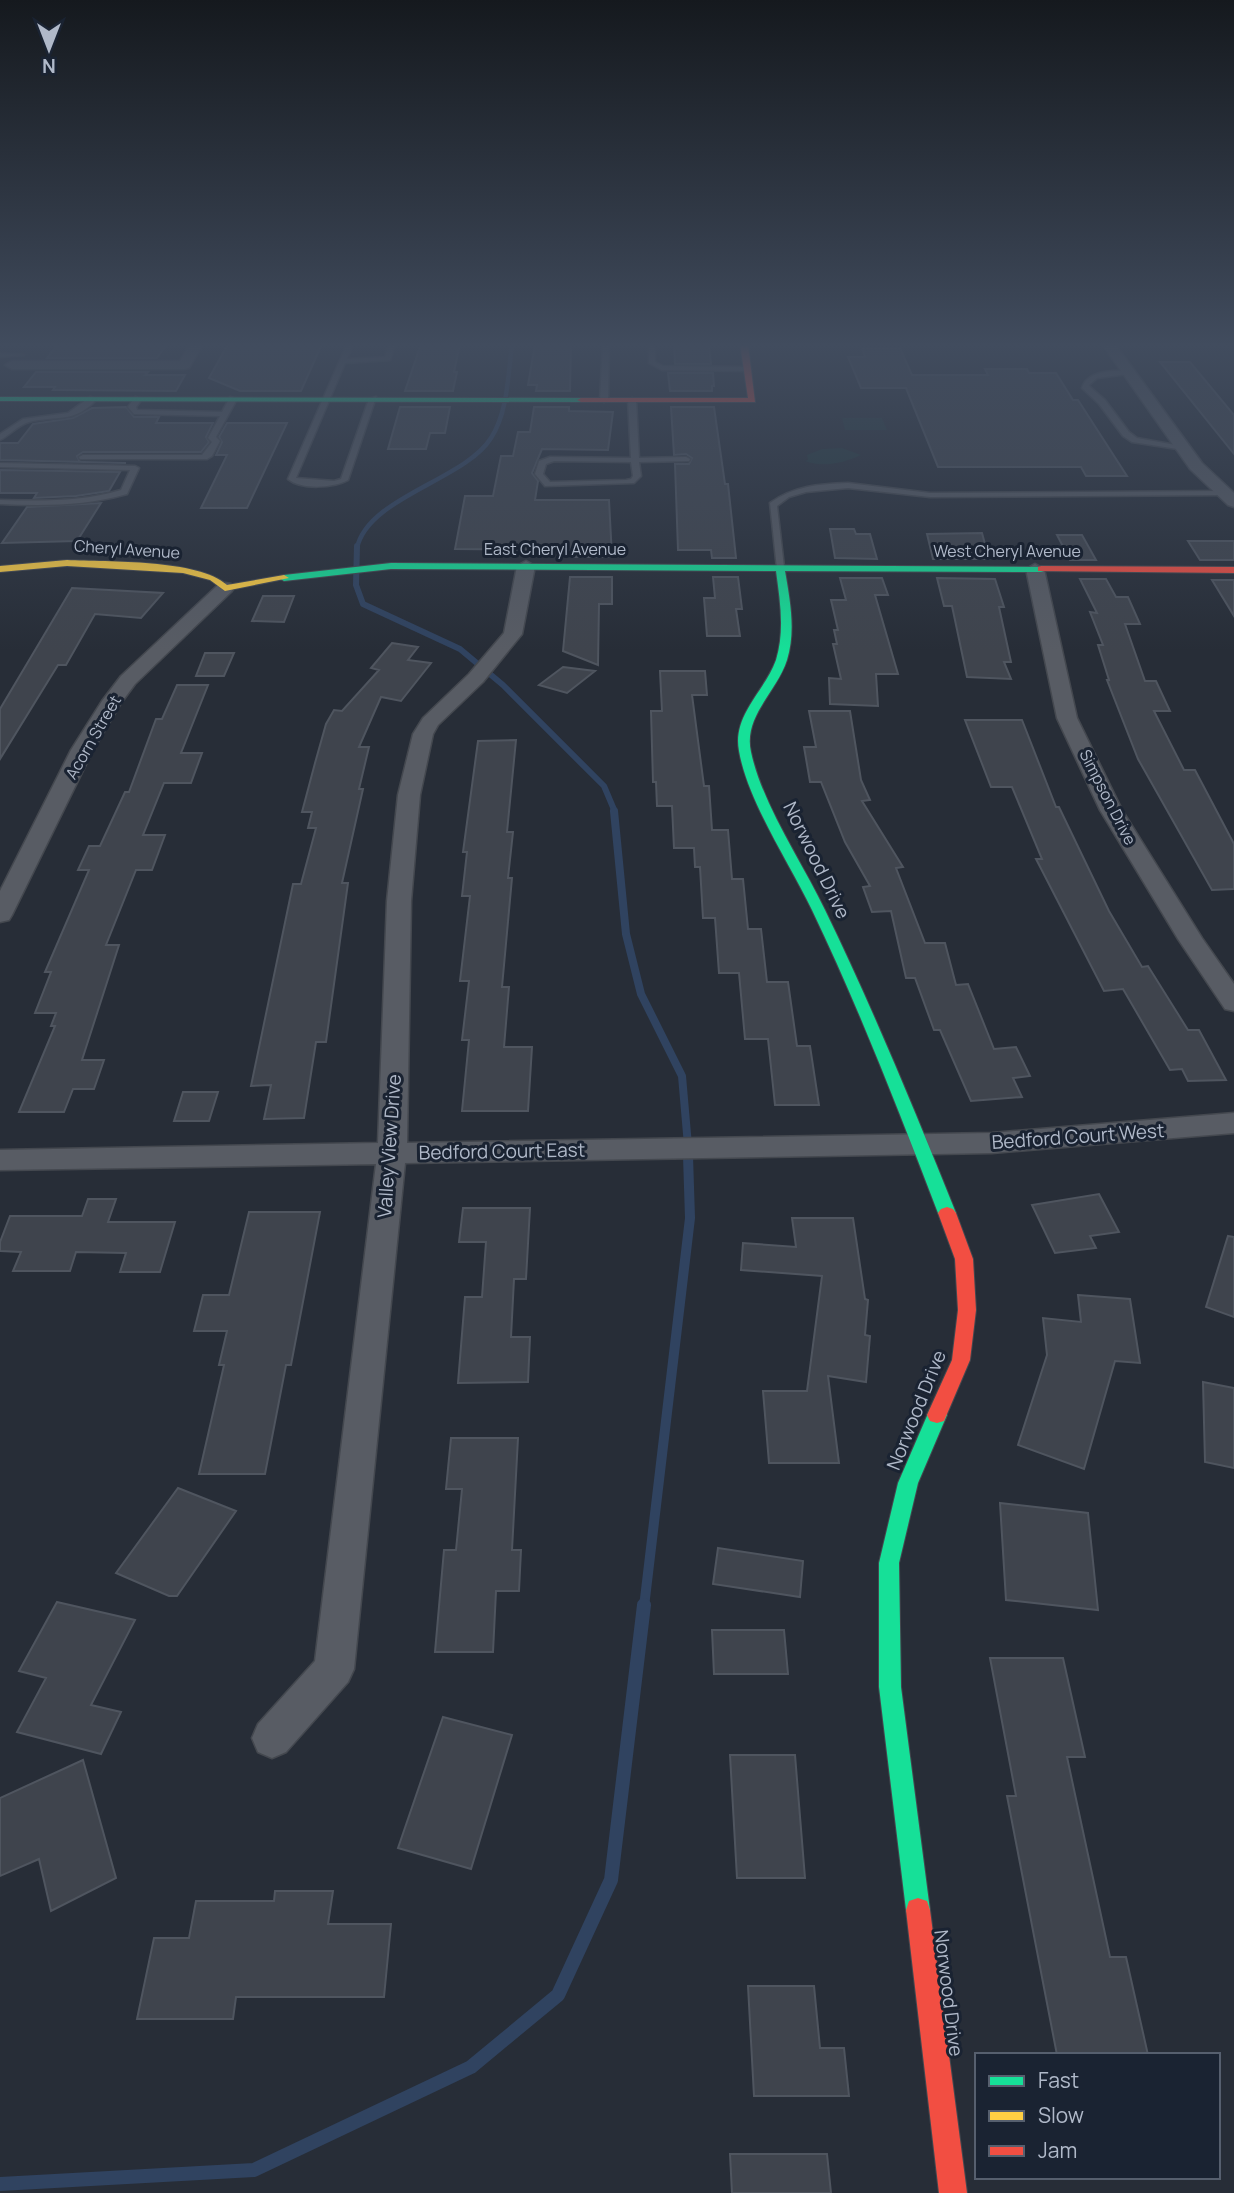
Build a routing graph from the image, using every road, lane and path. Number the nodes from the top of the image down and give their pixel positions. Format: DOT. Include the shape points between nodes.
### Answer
graph roads {
  1 [pos="213,446"];
  2 [pos="305,446"];
  3 [pos="356,446"];
  4 [pos="634,446"];
  5 [pos="1171,446"];
  6 [pos="1181,448"];
  7 [pos="0,457"];
  8 [pos="686,459"];
  9 [pos="635,460"];
  10 [pos="0,465"];
  11 [pos="1205,476"];
  12 [pos="1234,476"];
  13 [pos="1229,498"];
  14 [pos="0,502"];
  15 [pos="526,566"];
  16 [pos="780,567"];
  17 [pos="0,569"];
  18 [pos="1035,569"];
  19 [pos="1234,569"];
  20 [pos="225,588"];
  21 [pos="0,915"];
  22 [pos="1234,1003"];
  23 [pos="1234,1123"];
  24 [pos="921,1144"];
  25 [pos="392,1153"];
  26 [pos="0,1160"];
  27 [pos="272,1738"];
  28 [pos="953,2193"];
  1 -- 7 [label="lane" via="204,457"];
  2 -- 3 [label="lane" via="292,479 334,483 344,480"];
  4 -- 9 [label="lane"];
  5 -- 6 [label="lane"];
  6 -- 11 [label="street"];
  8 -- 9 [label="lane"];
  9 -- 9 [label="lane" via="553,459 542,463 539,474 544,482 555,485 634,481"];
  10 -- 14 [label="lane" via="135,468 124,492 106,499"];
  11 -- 12 [label="street"];
  11 -- 13 [label="street"];
  13 -- 16 [label="lane" via="930,495 833,487 798,490 781,496 773,505"];
  15 -- 16 [label="street, East Cheryl Avenue"];
  15 -- 20 [label="street, East Cheryl Avenue" via="365,567"];
  15 -- 25 [label="street, Valley View Drive" via="513,634 426,728 409,795 399,901"];
  16 -- 18 [label="street, West Cheryl Avenue"];
  16 -- 24 [label="street, Norwood Drive" via="787,617 781,662 743,736 748,766 818,909"];
  17 -- 20 [label="street, Cheryl Avenue" via="67,563 183,569 214,578"];
  18 -- 19 [label="street, West Cheryl Avenue"];
  18 -- 22 [label="street, Simpson Drive" via="1067,718 1111,810"];
  20 -- 21 [label="street, Acorn Street" via="128,680 112,701 82,750"];
  23 -- 24 [label="street, Bedford Court West" via="1005,1142"];
  24 -- 25 [label="street, Bedford Court East"];
  24 -- 28 [label="street, Norwood Drive" via="964,1259 967,1310 961,1360 908,1483 889,1563 890,1687"];
  25 -- 26 [label="street, Bedford Court East"];
  25 -- 27 [label="street, Valley View Drive" via="334,1669"];
}
